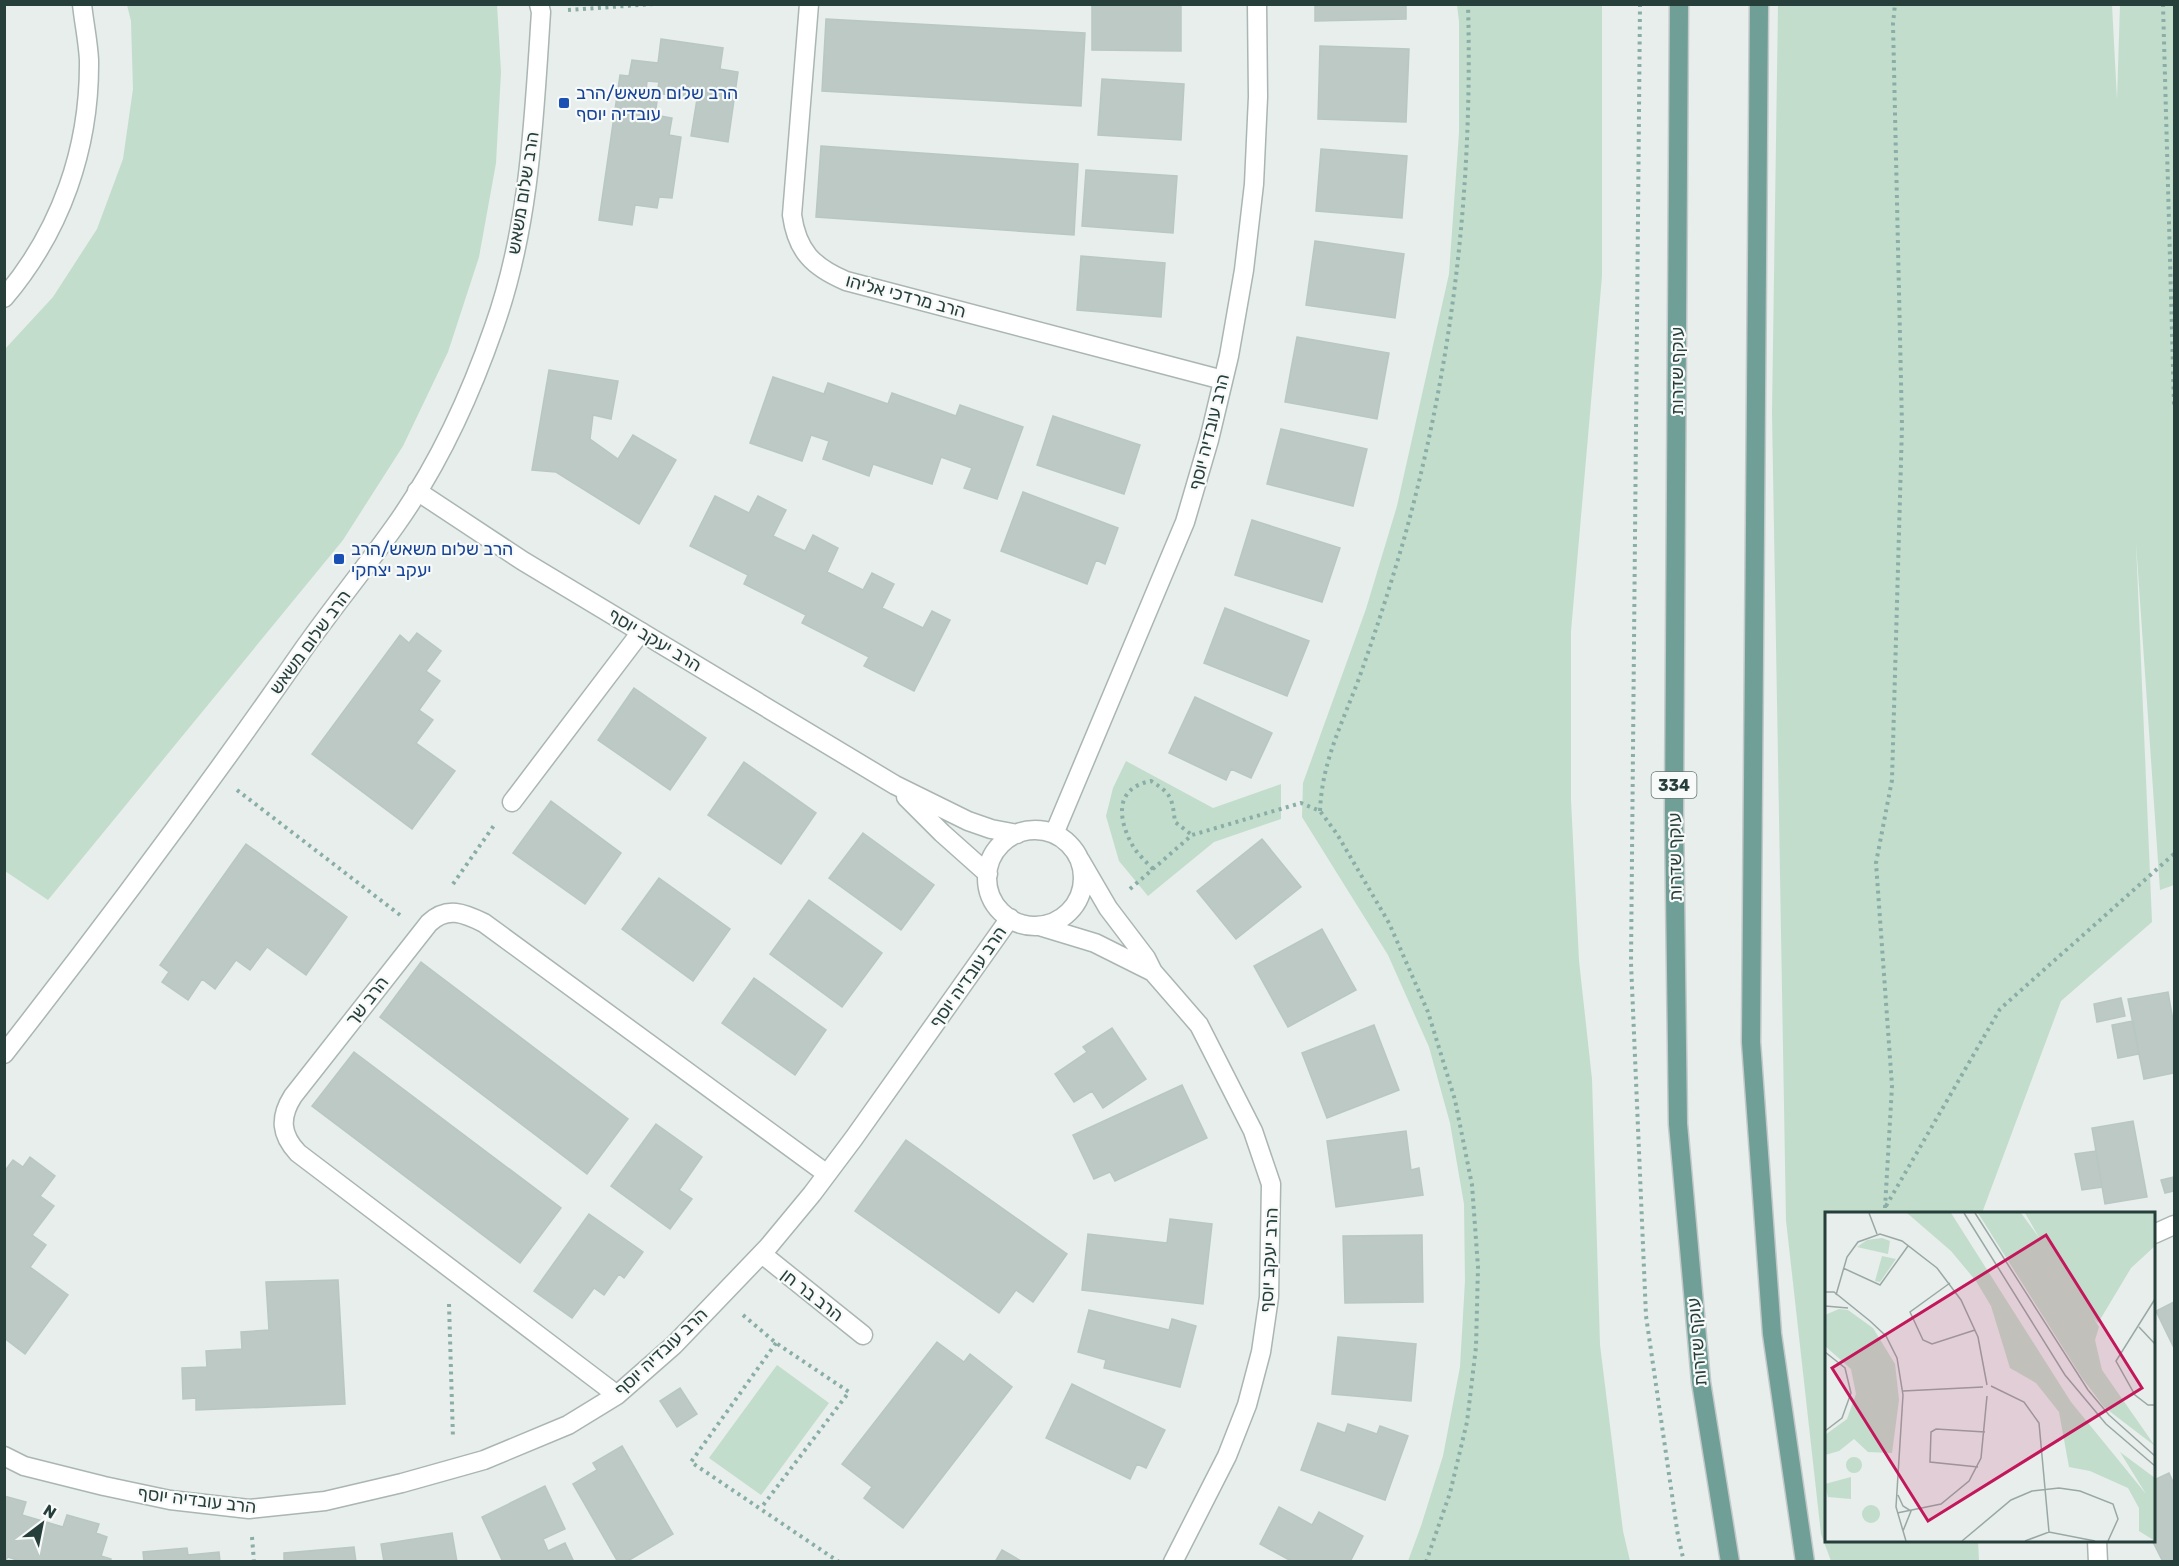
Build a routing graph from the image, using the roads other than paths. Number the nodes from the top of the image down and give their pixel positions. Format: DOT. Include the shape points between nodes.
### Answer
graph roads {
  1 [pos="82,4"];
  2 [pos="809,4"];
  3 [pos="1257,4"];
  4 [pos="1679,4"];
  5 [pos="1759,4"];
  6 [pos="540,8"];
  7 [pos="4,298"];
  8 [pos="1223,380"];
  9 [pos="417,491"];
  10 [pos="641,632"];
  11 [pos="894,785"];
  12 [pos="512,802"];
  13 [pos="1017,834"];
  14 [pos="1054,834"];
  15 [pos="1080,860"];
  16 [pos="988,874"];
  17 [pos="1010,918"];
  18 [pos="1039,926"];
  19 [pos="1153,972"];
  20 [pos="4,1054"];
  21 [pos="827,1174"];
  22 [pos="2175,1225"];
  23 [pos="2155,1234"];
  24 [pos="762,1254"];
  25 [pos="863,1335"];
  26 [pos="617,1395"];
  27 [pos="4,1456"];
  28 [pos="2097,1542"];
  29 [pos="1173,1562"];
  30 [pos="1730,1562"];
  31 [pos="1805,1562"];
  32 [pos="2098,1562"];
  1 -- 7 [label="street" via="89,58 86,116 75,172 54,225"];
  2 -- 8 [label="street, הרב מרדכי אליהו" via="792,215 796,237 815,264 852,283"];
  3 -- 8 [label="street, הרב עובדיה יוסף" via="1254,184 1244,270"];
  4 -- 30 [label="main road, עוקף שדרות / 334" via="1674,813 1678,1124 1701,1382"];
  5 -- 31 [label="main road" via="1751,1042 1773,1334"];
  6 -- 9 [label="street, הרב שלום משאש" via="534,124 521,226 494,327 453,427"];
  8 -- 14 [label="street, הרב עובדיה יוסף" via="1185,522"];
  9 -- 10 [label="street, הרב יעקב יוסף"];
  9 -- 20 [label="street, הרב שלום משאש" via="217,774"];
  10 -- 11 [label="street, הרב יעקב יוסף"];
  10 -- 12 [label="street"];
  11 -- 13 [label="street, הרב יעקב יוסף" via="968,821"];
  11 -- 16 [label="street, הרב יעקב יוסף"];
  13 -- 14 [label="street" via="1032,830"];
  13 -- 16 [label="street" via="999,846"];
  14 -- 15 [label="street"];
  15 -- 18 [label="street" via="1083,881 1076,903 1059,919"];
  15 -- 19 [label="street, הרב יעקב יוסף"];
  16 -- 17 [label="street" via="991,896"];
  17 -- 18 [label="street"];
  17 -- 21 [label="street, הרב עובדיה יוסף"];
  18 -- 19 [label="street, הרב יעקב יוסף" via="1095,943"];
  19 -- 29 [label="street, הרב יעקב יוסף" via="1200,1024 1253,1131 1271,1184 1269,1297 1261,1352 1247,1405 1227,1456"];
  21 -- 24 [label="street, הרב עובדיה יוסף"];
  21 -- 26 [label="street, הרב שך" via="484,923 460,913 444,913 434,918 293,1096 283,1125 288,1142"];
  22 -- 23 [label="street"];
  24 -- 25 [label="street, הרב בר חן"];
  24 -- 26 [label="street, הרב עובדיה יוסף" via="674,1345"];
  26 -- 27 [label="street, הרב עובדיה יוסף" via="568,1425 484,1460 325,1501 249,1509 170,1500 104,1486 24,1466"];
  28 -- 32 [label="street"];
}
